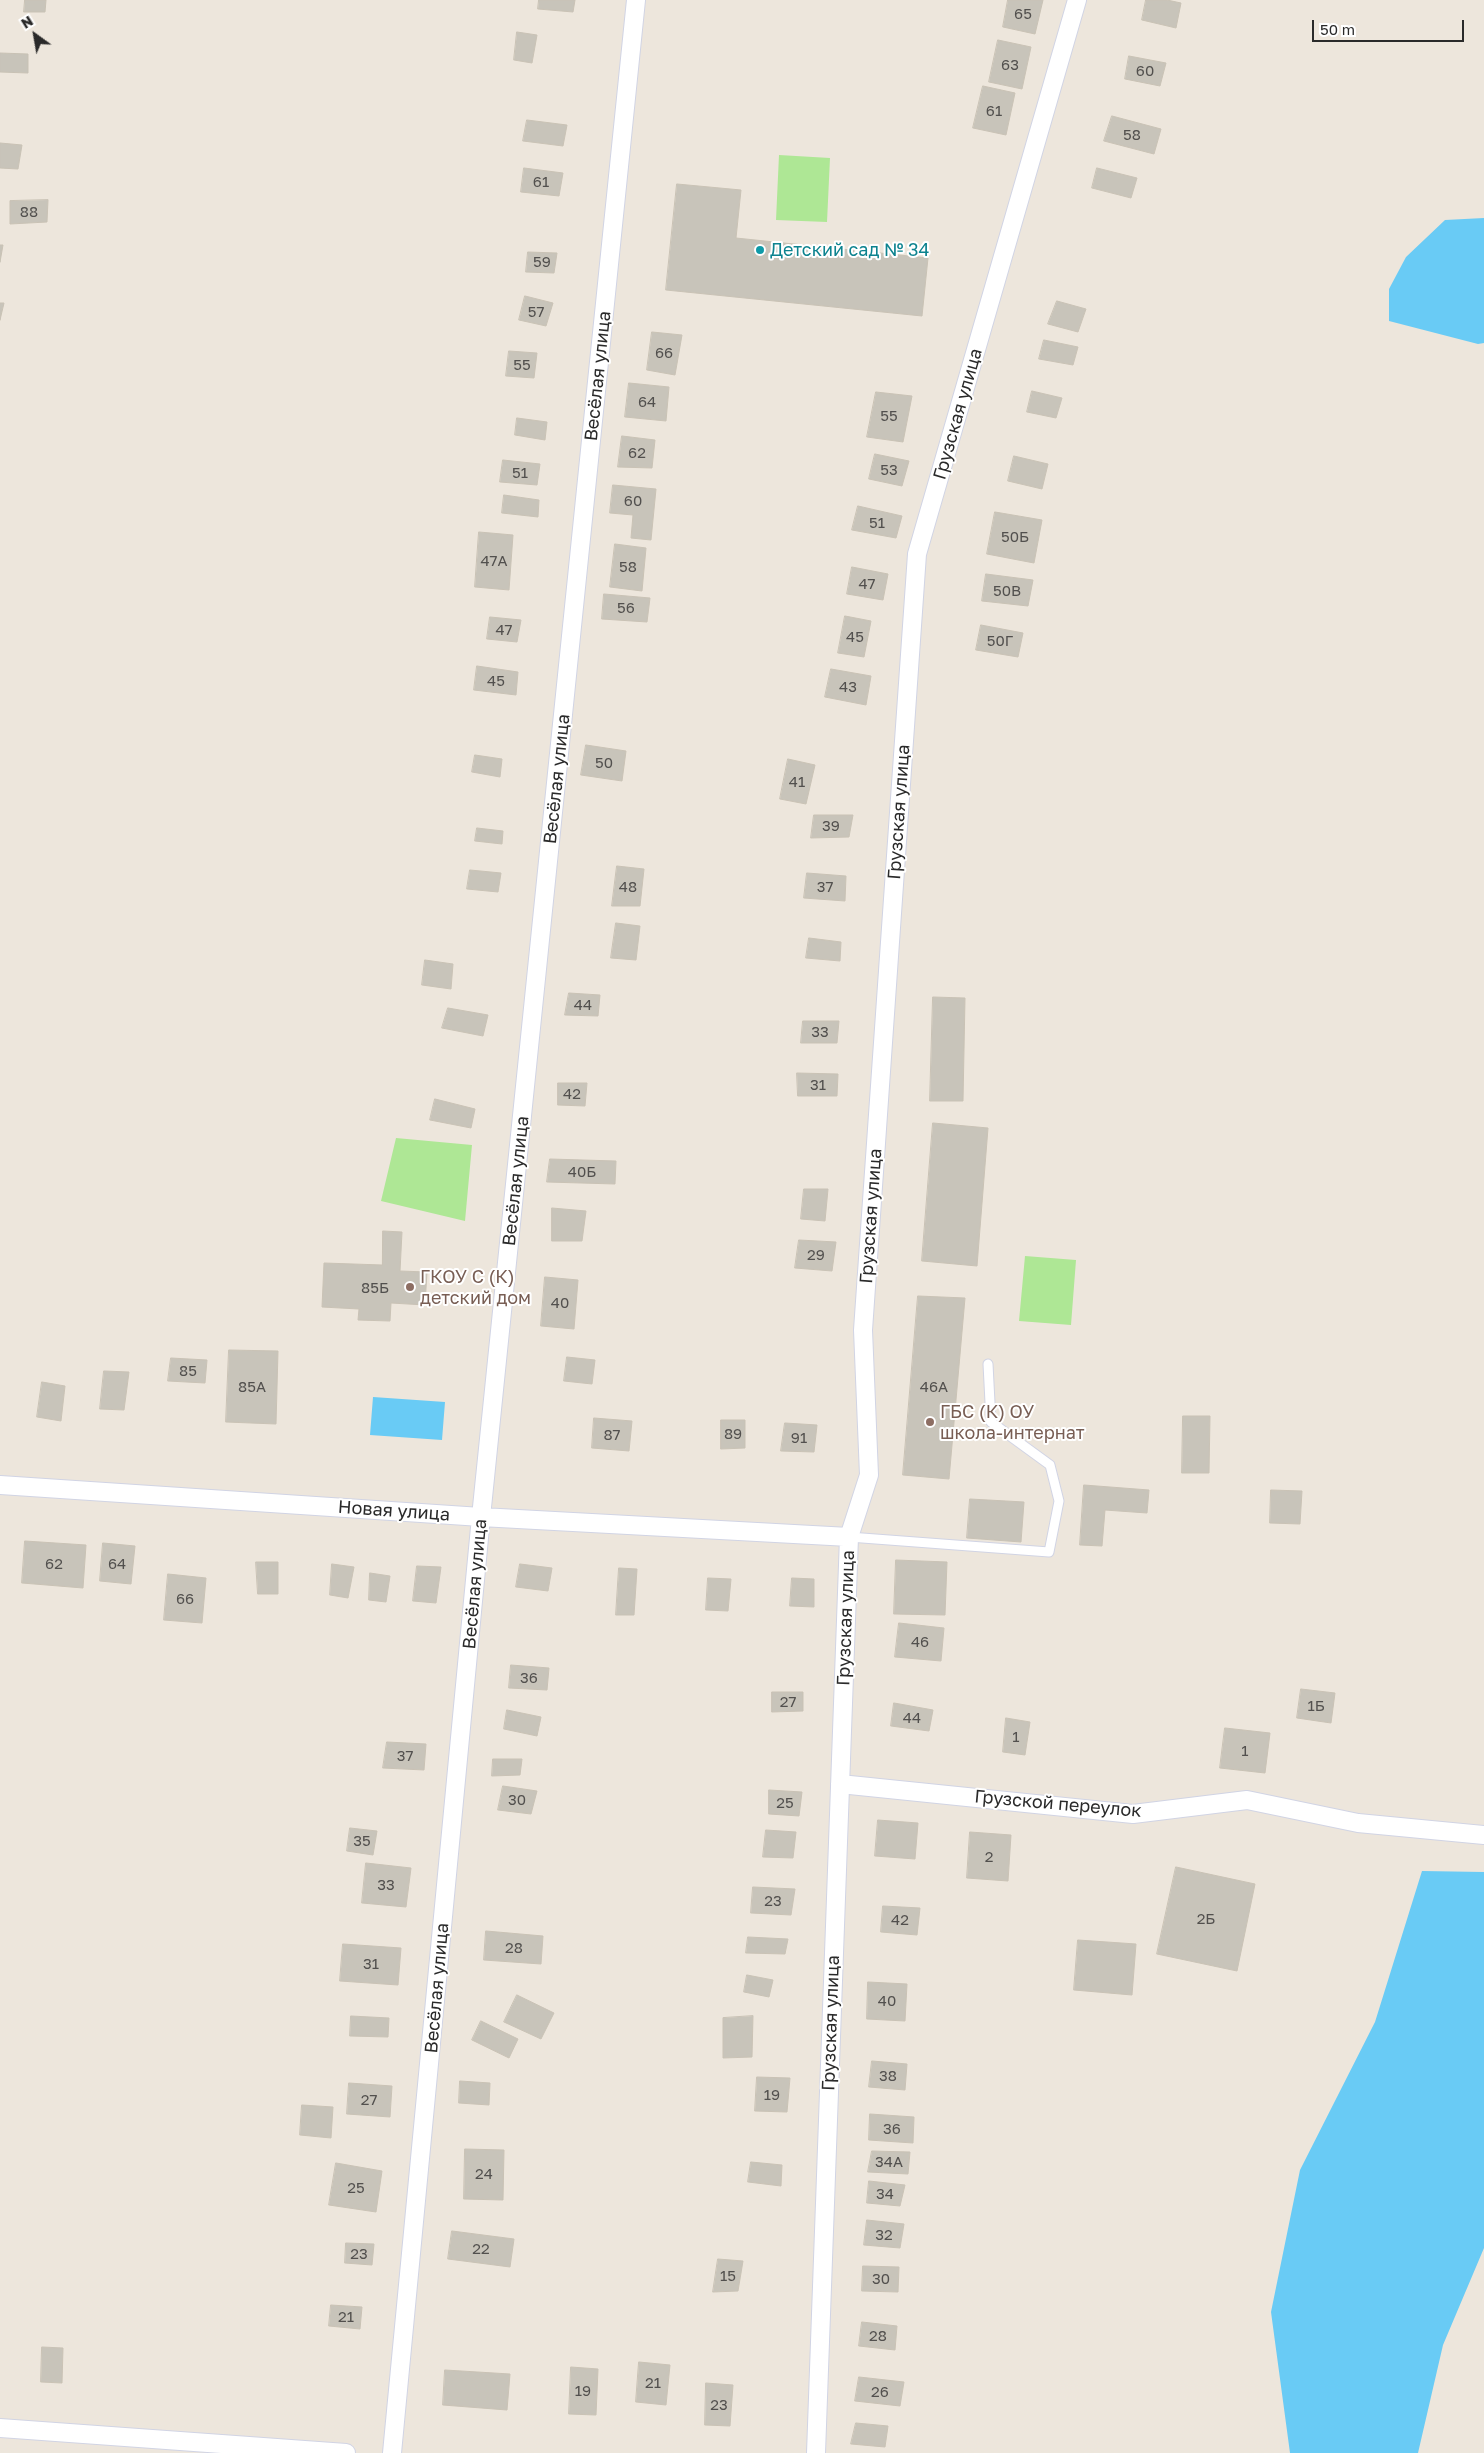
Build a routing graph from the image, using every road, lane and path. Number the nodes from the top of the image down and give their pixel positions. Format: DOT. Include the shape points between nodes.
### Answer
graph roads {
  1 [pos="636,0"];
  2 [pos="1077,0"];
  3 [pos="988,1364"];
  4 [pos="0,1485"];
  5 [pos="482,1517"];
  6 [pos="849,1537"];
  7 [pos="840,1784"];
  8 [pos="1484,1834"];
  9 [pos="0,2428"];
  10 [pos="346,2453"];
  11 [pos="392,2453"];
  12 [pos="816,2453"];
  1 -- 5 [label="street, Весёлая улица"];
  2 -- 6 [label="street, Грузская улица" via="917,554 863,1330 869,1475"];
  3 -- 6 [label="lane" via="991,1422 1050,1465 1058,1501 1049,1552"];
  4 -- 5 [label="street, Новая улица"];
  5 -- 6 [label="street, Новая улица"];
  5 -- 11 [label="street, Весёлая улица"];
  6 -- 7 [label="street, Грузская улица"];
  7 -- 8 [label="street, Грузской переулок" via="1133,1814 1247,1800 1358,1823"];
  7 -- 12 [label="street, Грузская улица"];
  9 -- 10 [label="street"];
}
